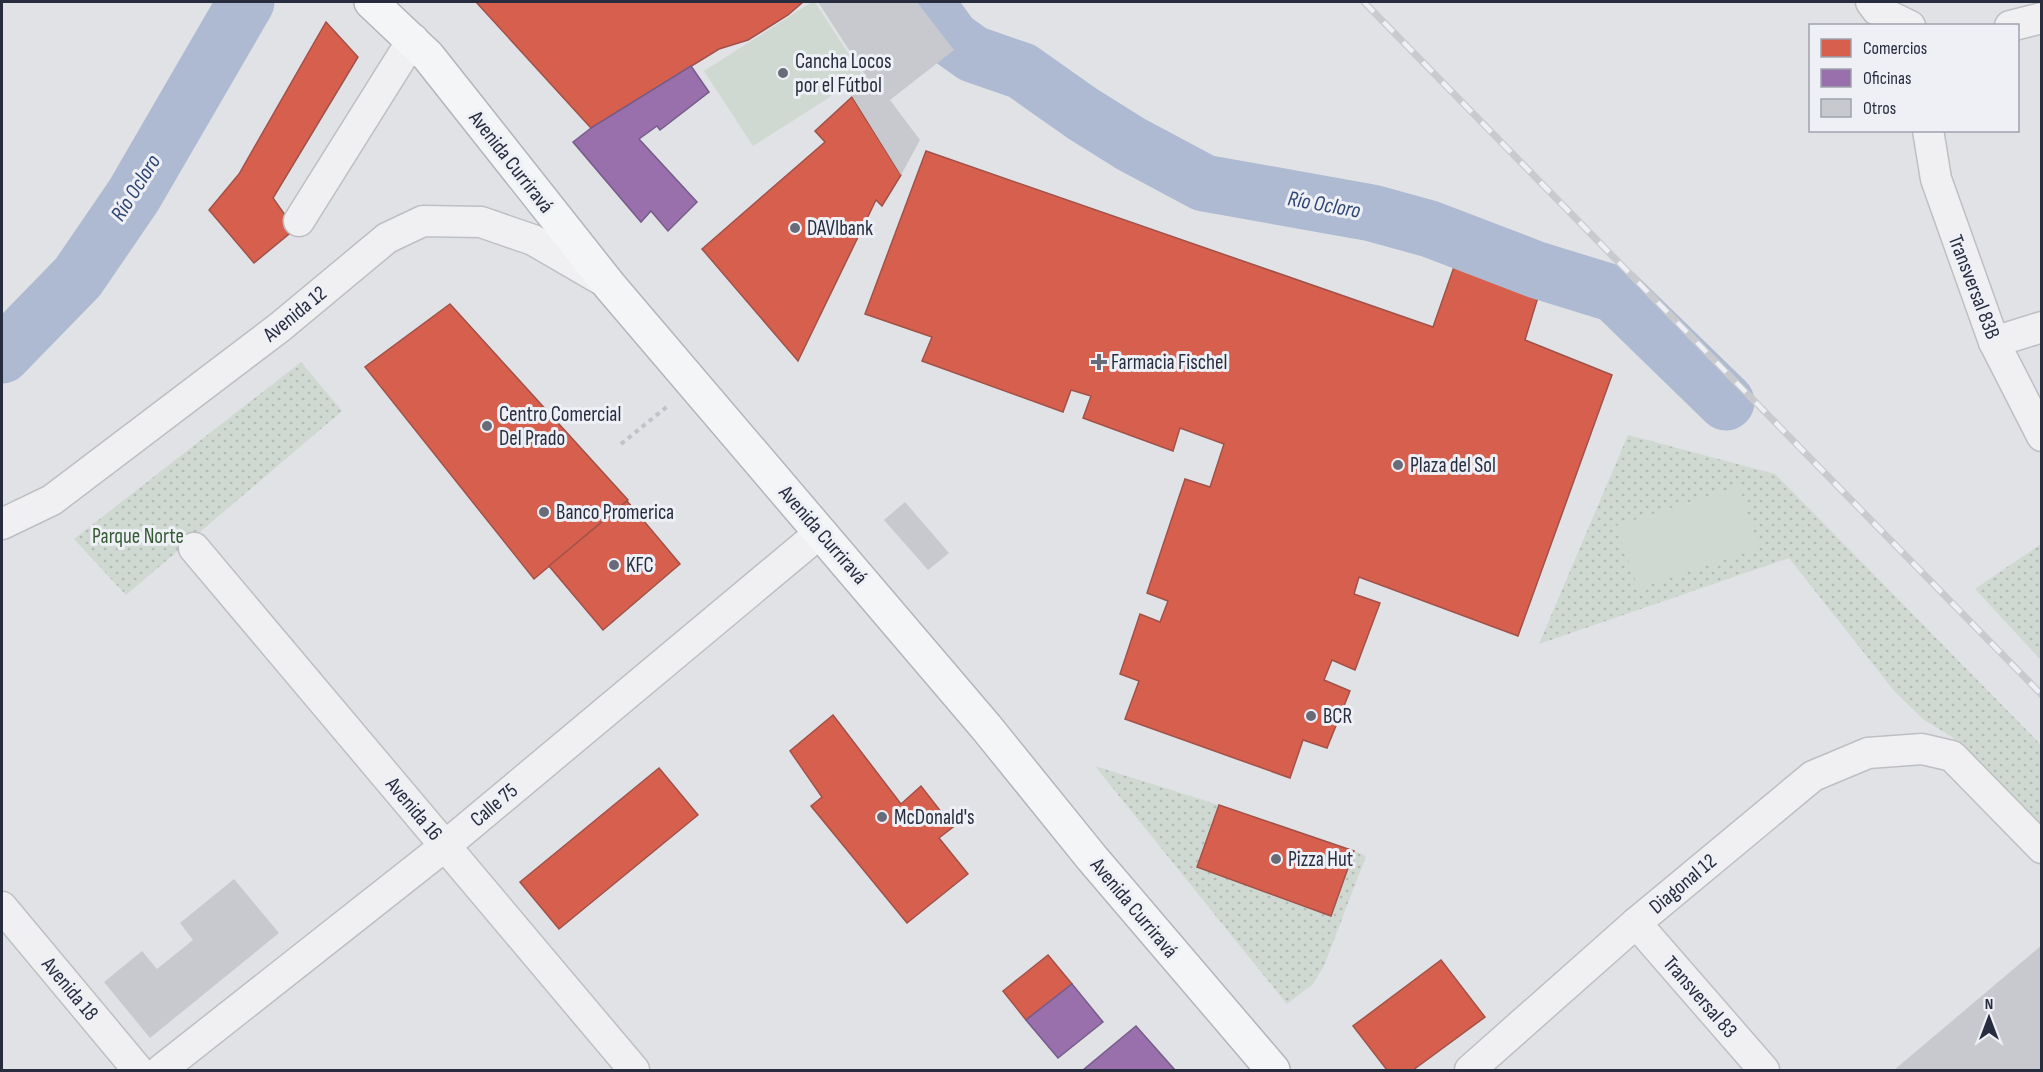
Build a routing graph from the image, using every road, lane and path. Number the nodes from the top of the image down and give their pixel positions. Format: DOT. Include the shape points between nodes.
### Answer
graph roads {
  1 [pos="371,2"];
  2 [pos="1870,2"];
  3 [pos="2042,18"];
  4 [pos="1906,24"];
  5 [pos="2018,24"];
  6 [pos="413,39"];
  7 [pos="1928,132"];
  8 [pos="299,221"];
  9 [pos="610,286"];
  10 [pos="2042,327"];
  11 [pos="1994,342"];
  12 [pos="694,383"];
  13 [pos="2042,436"];
  14 [pos="621,444"];
  15 [pos="2,524"];
  16 [pos="821,532"];
  17 [pos="194,548"];
  18 [pos="445,846"];
  19 [pos="2042,848"];
  20 [pos="2,907"];
  21 [pos="1636,923"];
  22 [pos="138,1071"];
  23 [pos="161,1071"];
  24 [pos="634,1071"];
  25 [pos="1273,1071"];
  26 [pos="1470,1071"];
  27 [pos="1764,1071"];
  1 -- 6 [label="highway, Avenida Curriravá"];
  2 -- 4 [label="street" via="1877,10"];
  3 -- 5 [label="street"];
  6 -- 8 [label="street"];
  6 -- 9 [label="highway, Avenida Curriravá"];
  7 -- 11 [label="street, Transversal 83B" via="1936,179"];
  9 -- 12 [label="highway, Avenida Curriravá"];
  9 -- 15 [label="street, Avenida 12" via="532,240 481,222 423,221 387,238 280,327 52,500"];
  10 -- 11 [label="street"];
  11 -- 13 [label="street, Transversal 83B"];
  12 -- 14 [label="path"];
  12 -- 16 [label="highway, Avenida Curriravá"];
  16 -- 18 [label="street, Calle 75"];
  16 -- 25 [label="highway, Avenida Curriravá"];
  17 -- 18 [label="street, Avenida 16"];
  18 -- 23 [label="street, Calle 75"];
  18 -- 24 [label="street, Avenida 16"];
  19 -- 21 [label="street, Diagonal 12" via="1952,756 1922,749 1868,753 1813,776"];
  20 -- 22 [label="street, Avenida 18"];
  21 -- 26 [label="street, Diagonal 12"];
  21 -- 27 [label="street, Transversal 83"];
}
